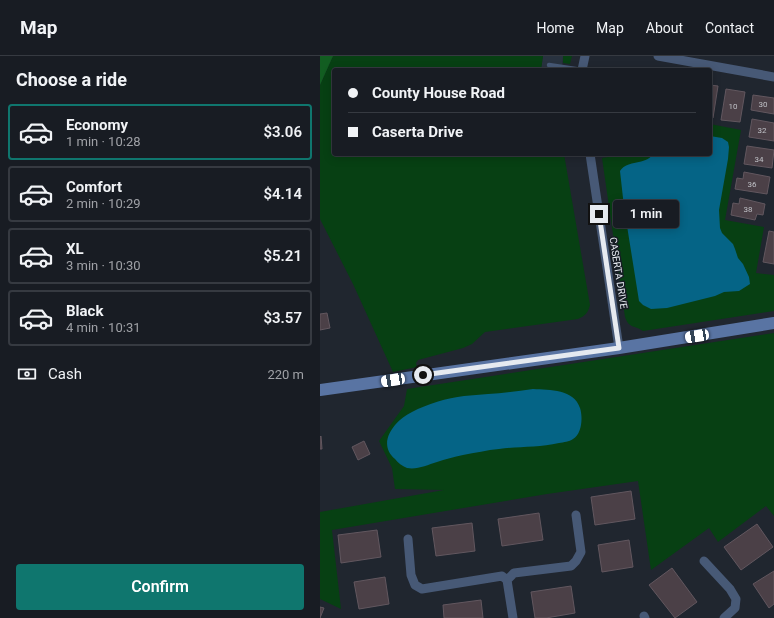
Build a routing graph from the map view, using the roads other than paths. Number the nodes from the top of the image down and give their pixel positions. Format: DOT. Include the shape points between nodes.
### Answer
graph roads {
  1 [pos="585,56"];
  2 [pos="658,56"];
  3 [pos="549,65"];
  4 [pos="569,68"];
  5 [pos="582,68"];
  6 [pos="774,77"];
  7 [pos="590,156"];
  8 [pos="774,323"];
  9 [pos="619,348"];
  10 [pos="320,390"];
  11 [pos="576,515"];
  12 [pos="408,539"];
  13 [pos="704,561"];
  14 [pos="507,580"];
  15 [pos="513,618"];
  16 [pos="724,618"];
  1 -- 5 [label="street"];
  2 -- 6 [label="street"];
  3 -- 4 [label="lane"];
  7 -- 9 [label="street, CASERTA DRIVE"];
  8 -- 9 [label="street"];
  9 -- 10 [label="street"];
  11 -- 14 [label="street" via="581,552 571,566 514,573"];
  12 -- 14 [label="street" via="411,575 415,585 422,589 502,576"];
  13 -- 16 [label="street" via="736,599 735,608"];
  14 -- 15 [label="street"];
}
